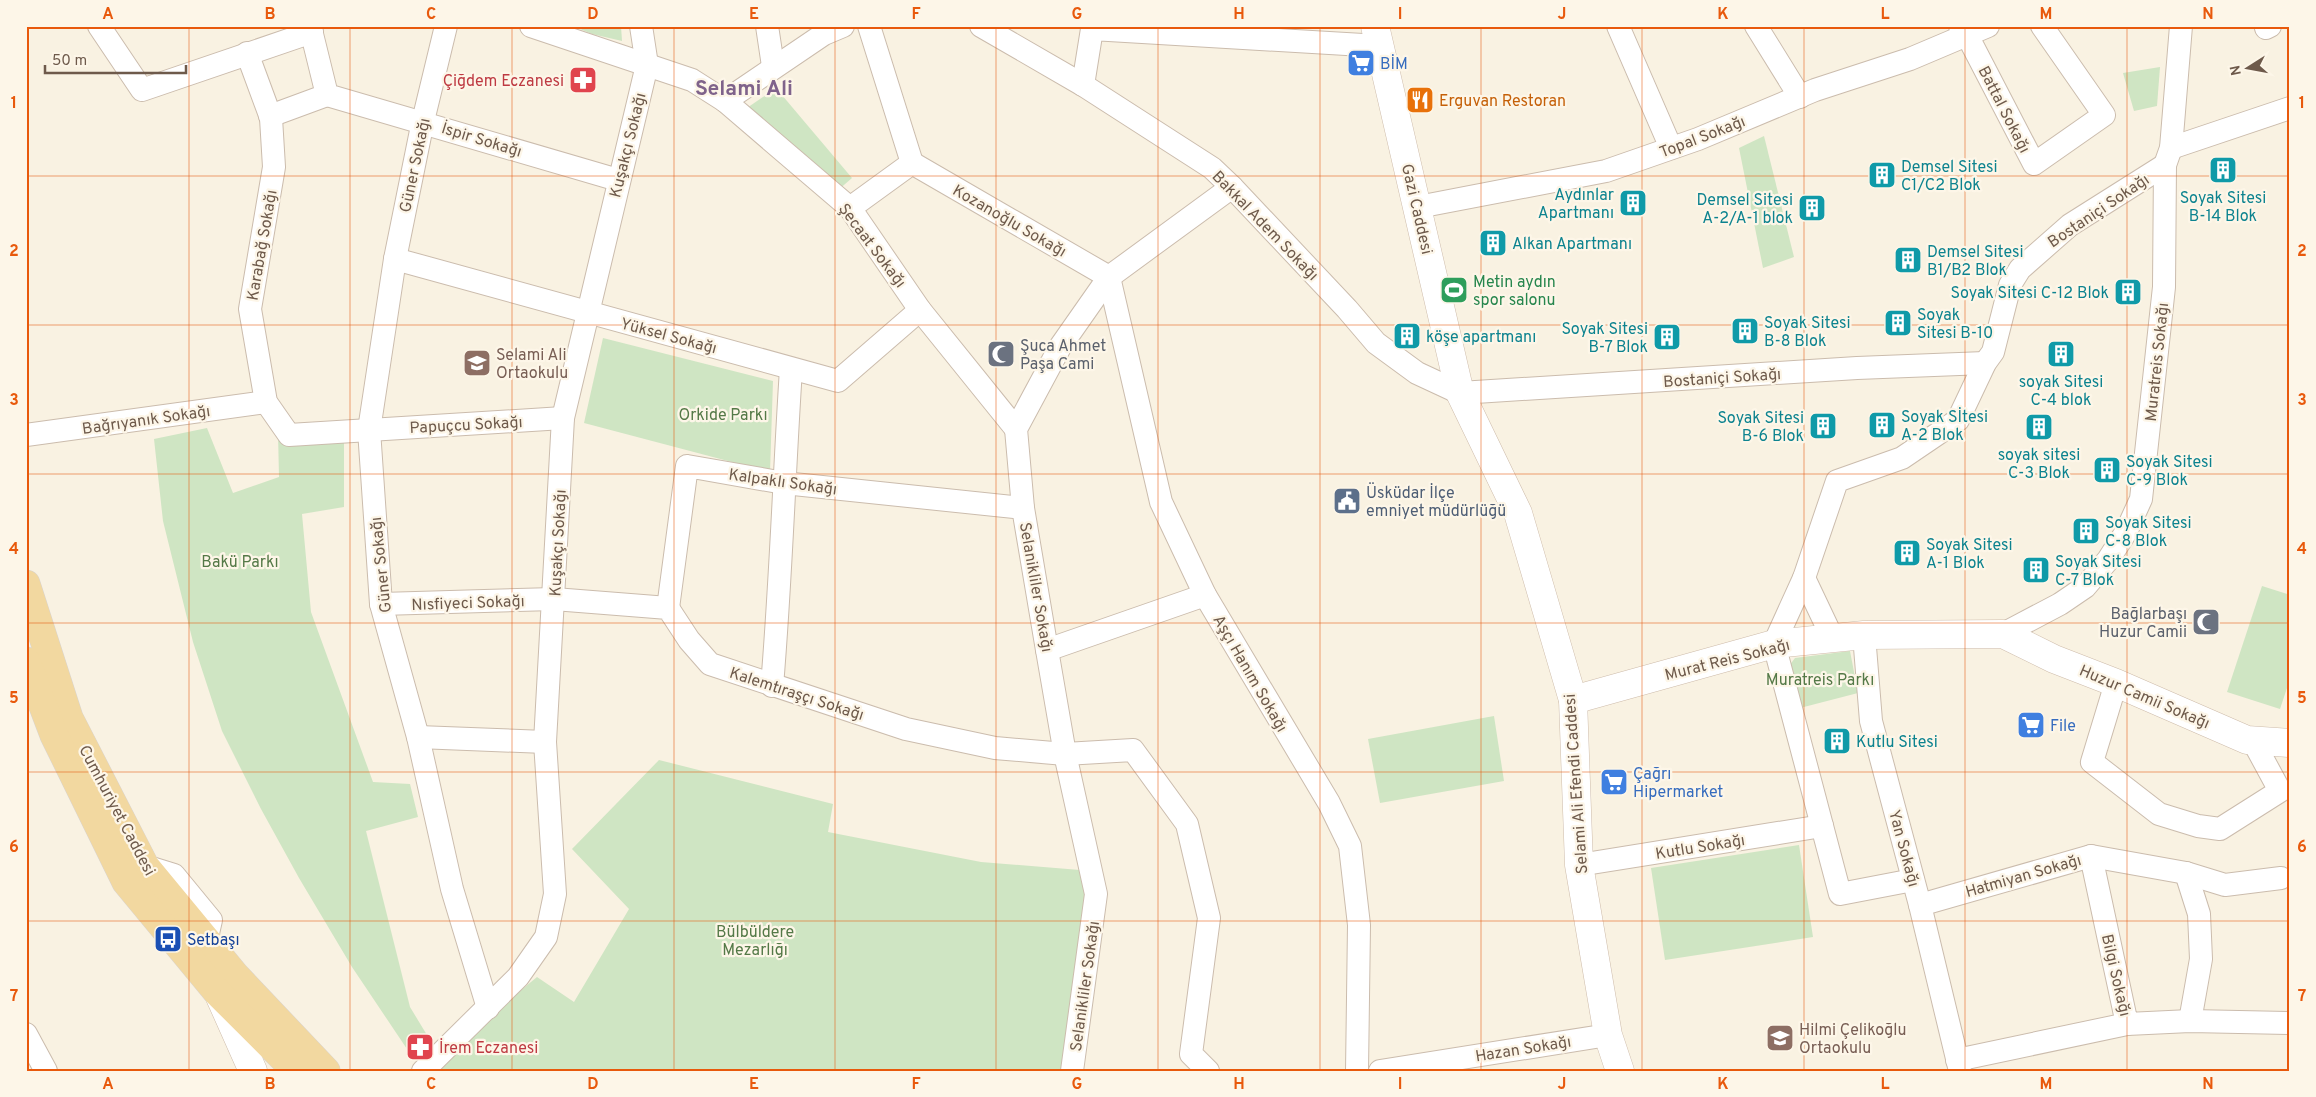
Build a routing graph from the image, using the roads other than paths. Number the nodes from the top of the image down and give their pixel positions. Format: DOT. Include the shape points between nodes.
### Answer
graph roads {
  1 [pos="99,26"];
  2 [pos="446,26"];
  3 [pos="531,26"];
  4 [pos="641,26"];
  5 [pos="767,26"];
  6 [pos="843,26"];
  7 [pos="869,26"];
  8 [pos="981,26"];
  9 [pos="1618,26"];
  10 [pos="1756,26"];
  11 [pos="1988,26"];
  12 [pos="2042,26"];
  13 [pos="2181,26"];
  14 [pos="311,29"];
  15 [pos="1963,30"];
  16 [pos="1378,36"];
  17 [pos="247,53"];
  18 [pos="647,65"];
  19 [pos="773,66"];
  20 [pos="1083,85"];
  21 [pos="327,95"];
  22 [pos="1800,97"];
  23 [pos="725,101"];
  24 [pos="2290,108"];
  25 [pos="270,116"];
  26 [pos="423,122"];
  27 [pos="1672,148"];
  28 [pos="2168,157"];
  29 [pos="912,163"];
  30 [pos="618,180"];
  31 [pos="1232,187"];
  32 [pos="1418,207"];
  33 [pos="850,208"];
  34 [pos="395,259"];
  35 [pos="1109,277"];
  36 [pos="920,310"];
  37 [pos="587,313"];
  38 [pos="1985,363"];
  39 [pos="791,369"];
  40 [pos="1460,393"];
  41 [pos="266,402"];
  42 [pos="563,418"];
  43 [pos="369,430"];
  44 [pos="1016,430"];
  45 [pos="26,435"];
  46 [pos="784,483"];
  47 [pos="1023,508"];
  48 [pos="1804,578"];
  49 [pos="26,584"];
  50 [pos="1205,595"];
  51 [pos="554,599"];
  52 [pos="382,604"];
  53 [pos="668,608"];
  54 [pos="2003,634"];
  55 [pos="1864,635"];
  56 [pos="1832,637"];
  57 [pos="1774,644"];
  58 [pos="1047,650"];
  59 [pos="26,661"];
  60 [pos="2116,683"];
  61 [pos="772,686"];
  62 [pos="1573,700"];
  63 [pos="418,737"];
  64 [pos="2254,741"];
  65 [pos="546,742"];
  66 [pos="2290,743"];
  67 [pos="1065,754"];
  68 [pos="1822,826"];
  69 [pos="2090,856"];
  70 [pos="1579,865"];
  71 [pos="2186,872"];
  72 [pos="2282,878"];
  73 [pos="1913,880"];
  74 [pos="1920,905"];
  75 [pos="217,992"];
  76 [pos="488,1008"];
  77 [pos="2190,1021"];
  78 [pos="2127,1024"];
  79 [pos="2290,1024"];
  80 [pos="26,1034"];
  81 [pos="1608,1035"];
  82 [pos="1959,1065"];
  83 [pos="46,1071"];
  84 [pos="253,1071"];
  85 [pos="296,1071"];
  86 [pos="326,1071"];
  87 [pos="423,1071"];
  88 [pos="1072,1071"];
  89 [pos="1208,1071"];
  90 [pos="1357,1071"];
  91 [pos="1380,1071"];
  92 [pos="1620,1071"];
  1 -- 17 [label="street" via="142,90"];
  2 -- 26 [label="street, Güner Sokağı"];
  3 -- 18 [label="street, Şecaat Sokağı"];
  4 -- 18 [label="street"];
  5 -- 19 [label="street"];
  6 -- 19 [label="street"];
  7 -- 29 [label="street"];
  8 -- 20 [label="street, Bakkal Adem Sokağı"];
  9 -- 27 [label="street"];
  10 -- 22 [label="street"];
  11 -- 15 [label="street"];
  12 -- 15 [label="street, Battal Sokağı" via="2104,115 2034,164"];
  13 -- 28 [label="street, Muratreis Sokağı"];
  14 -- 17 [label="street"];
  14 -- 21 [label="street"];
  15 -- 22 [label="street, Topal Sokağı" via="1910,59"];
  16 -- 20 [label="street" via="1092,29"];
  16 -- 32 [label="street, Gazi Caddesi"];
  17 -- 25 [label="street, Karabağ Sokağı"];
  18 -- 23 [label="street, Şecaat Sokağı" via="692,80"];
  18 -- 30 [label="street, Kuşakçı Sokağı"];
  19 -- 23 [label="street"];
  20 -- 31 [label="street, Bakkal Adem Sokağı" via="1212,168"];
  21 -- 25 [label="street"];
  21 -- 26 [label="street, İspir Sokağı"];
  22 -- 27 [label="street, Topal Sokağı"];
  23 -- 33 [label="street, Şecaat Sokağı"];
  24 -- 28 [label="street, Bostaniçi Sokağı"];
  25 -- 41 [label="street, Karabağ Sokağı" via="274,167 250,309"];
  26 -- 30 [label="street, İspir Sokağı"];
  26 -- 34 [label="street, Güner Sokağı"];
  27 -- 32 [label="street, Topal Sokağı" via="1606,171"];
  28 -- 38 [label="street, Bostaniçi Sokağı" via="2070,225 2020,269 2010,285 1992,352"];
  28 -- 54 [label="street, Muratreis Sokağı" via="2164,287 2141,499 2126,532 2108,560 2085,586 2060,604"];
  29 -- 33 [label="street"];
  29 -- 35 [label="street, Kozanoğlu Sokağı"];
  30 -- 37 [label="street, Kuşakçı Sokağı"];
  31 -- 35 [label="street"];
  31 -- 40 [label="street, Bakkal Adem Sokağı" via="1376,343 1417,374"];
  32 -- 40 [label="street, Gazi Caddesi"];
  33 -- 36 [label="street, Şecaat Sokağı"];
  34 -- 37 [label="street, Yüksel Sokağı"];
  34 -- 43 [label="street, Güner Sokağı"];
  35 -- 44 [label="street" via="1060,347"];
  35 -- 50 [label="street, Aşçı Hanım Sokağı" via="1161,502"];
  36 -- 39 [label="street, Yüksel Sokağı" via="838,381"];
  36 -- 44 [label="street, Şecaat Sokağı"];
  37 -- 39 [label="street, Yüksel Sokağı"];
  37 -- 42 [label="street, Kuşakçı Sokağı"];
  38 -- 40 [label="street, Bostaniçi Sokağı"];
  38 -- 48 [label="street, Bostaniçi Sokağı" via="1958,420 1902,458 1837,482"];
  39 -- 46 [label="street"];
  40 -- 62 [label="street, Selami Ali Efendi Caddesi" via="1518,513"];
  41 -- 43 [label="street, Karabağ Sokağı" via="289,435"];
  41 -- 45 [label="street, Bağrıyanık Sokağı"];
  42 -- 43 [label="street, Papuçcu Sokağı"];
  42 -- 51 [label="street, Kuşakçı Sokağı"];
  43 -- 52 [label="street, Güner Sokağı"];
  44 -- 47 [label="street, Selanikliler Sokağı"];
  46 -- 47 [label="street, Kalpaklı Sokağı"];
  46 -- 53 [label="street, Kalpaklı Sokağı" via="687,466"];
  46 -- 61 [label="street"];
  47 -- 58 [label="street, Selanikliler Sokağı"];
  48 -- 56 [label="street"];
  48 -- 57 [label="street, Bostaniçi Sokağı"];
  49 -- 86 [label="main road, Cumhuriyet Caddesi" via="69,718 144,866 235,975"];
  50 -- 58 [label="street"];
  50 -- 90 [label="street, Aşçı Hanım Sokağı" via="1330,803 1350,846 1359,925"];
  51 -- 52 [label="street, Nısfiyeci Sokağı"];
  51 -- 53 [label="street"];
  51 -- 65 [label="street, Kuşakçı Sokağı"];
  52 -- 63 [label="street, Güner Sokağı"];
  53 -- 61 [label="street, Kalemtıraşçı Sokağı" via="710,664"];
  54 -- 55 [label="street, Murat Reis Sokağı"];
  54 -- 60 [label="street, Huzur Camii Sokağı" via="2054,659"];
  55 -- 56 [label="street, Murat Reis Sokağı"];
  55 -- 73 [label="street, Yan Sokağı" via="1871,721"];
  56 -- 57 [label="street, Murat Reis Sokağı"];
  57 -- 62 [label="street, Murat Reis Sokağı"];
  57 -- 68 [label="street"];
  58 -- 67 [label="street, Selanikliler Sokağı"];
  59 -- 75 [label="main road, Cumhuriyet Caddesi" via="54,735 126,882"];
  60 -- 64 [label="street, Huzur Camii Sokağı"];
  60 -- 64 [label="street" via="2092,762 2158,814 2220,829 2280,791"];
  61 -- 67 [label="street, Kalemtıraşçı Sokağı" via="906,729 995,748"];
  62 -- 70 [label="street, Selami Ali Efendi Caddesi"];
  63 -- 65 [label="street"];
  63 -- 76 [label="street, Güner Sokağı" via="452,889"];
  64 -- 66 [label="street, Huzur Camii Sokağı"];
  65 -- 76 [label="street, Kuşakçı Sokağı" via="555,894 546,937 518,977"];
  67 -- 88 [label="street, Selanikliler Sokağı" via="1096,894"];
  67 -- 89 [label="street, Kalemtıraşçı Sokağı" via="1133,750 1187,824 1209,918 1191,1054"];
  68 -- 70 [label="street, Kutlu Sokağı"];
  68 -- 73 [label="street" via="1840,894"];
  69 -- 71 [label="street, Hatmiyan Sokağı"];
  69 -- 74 [label="street, Hatmiyan Sokağı"];
  69 -- 78 [label="street, Bilgi Sokağı"];
  70 -- 81 [label="street, Selami Ali Efendi Caddesi"];
  71 -- 72 [label="street, Hatmiyan Sokağı" via="2225,885"];
  71 -- 77 [label="street" via="2199,914 2201,959"];
  73 -- 74 [label="street, Yan Sokağı"];
  74 -- 82 [label="street, Yan Sokağı"];
  75 -- 84 [label="street"];
  75 -- 85 [label="main road, Cumhuriyet Caddesi"];
  76 -- 87 [label="street"];
  77 -- 78 [label="street, Bilgi Sokağı"];
  77 -- 79 [label="street, Bilgi Sokağı"];
  78 -- 82 [label="street, Yan Sokağı"];
  80 -- 83 [label="street"];
  81 -- 91 [label="street, Hazan Sokağı"];
  81 -- 92 [label="street, Selami Ali Efendi Caddesi"];
}
